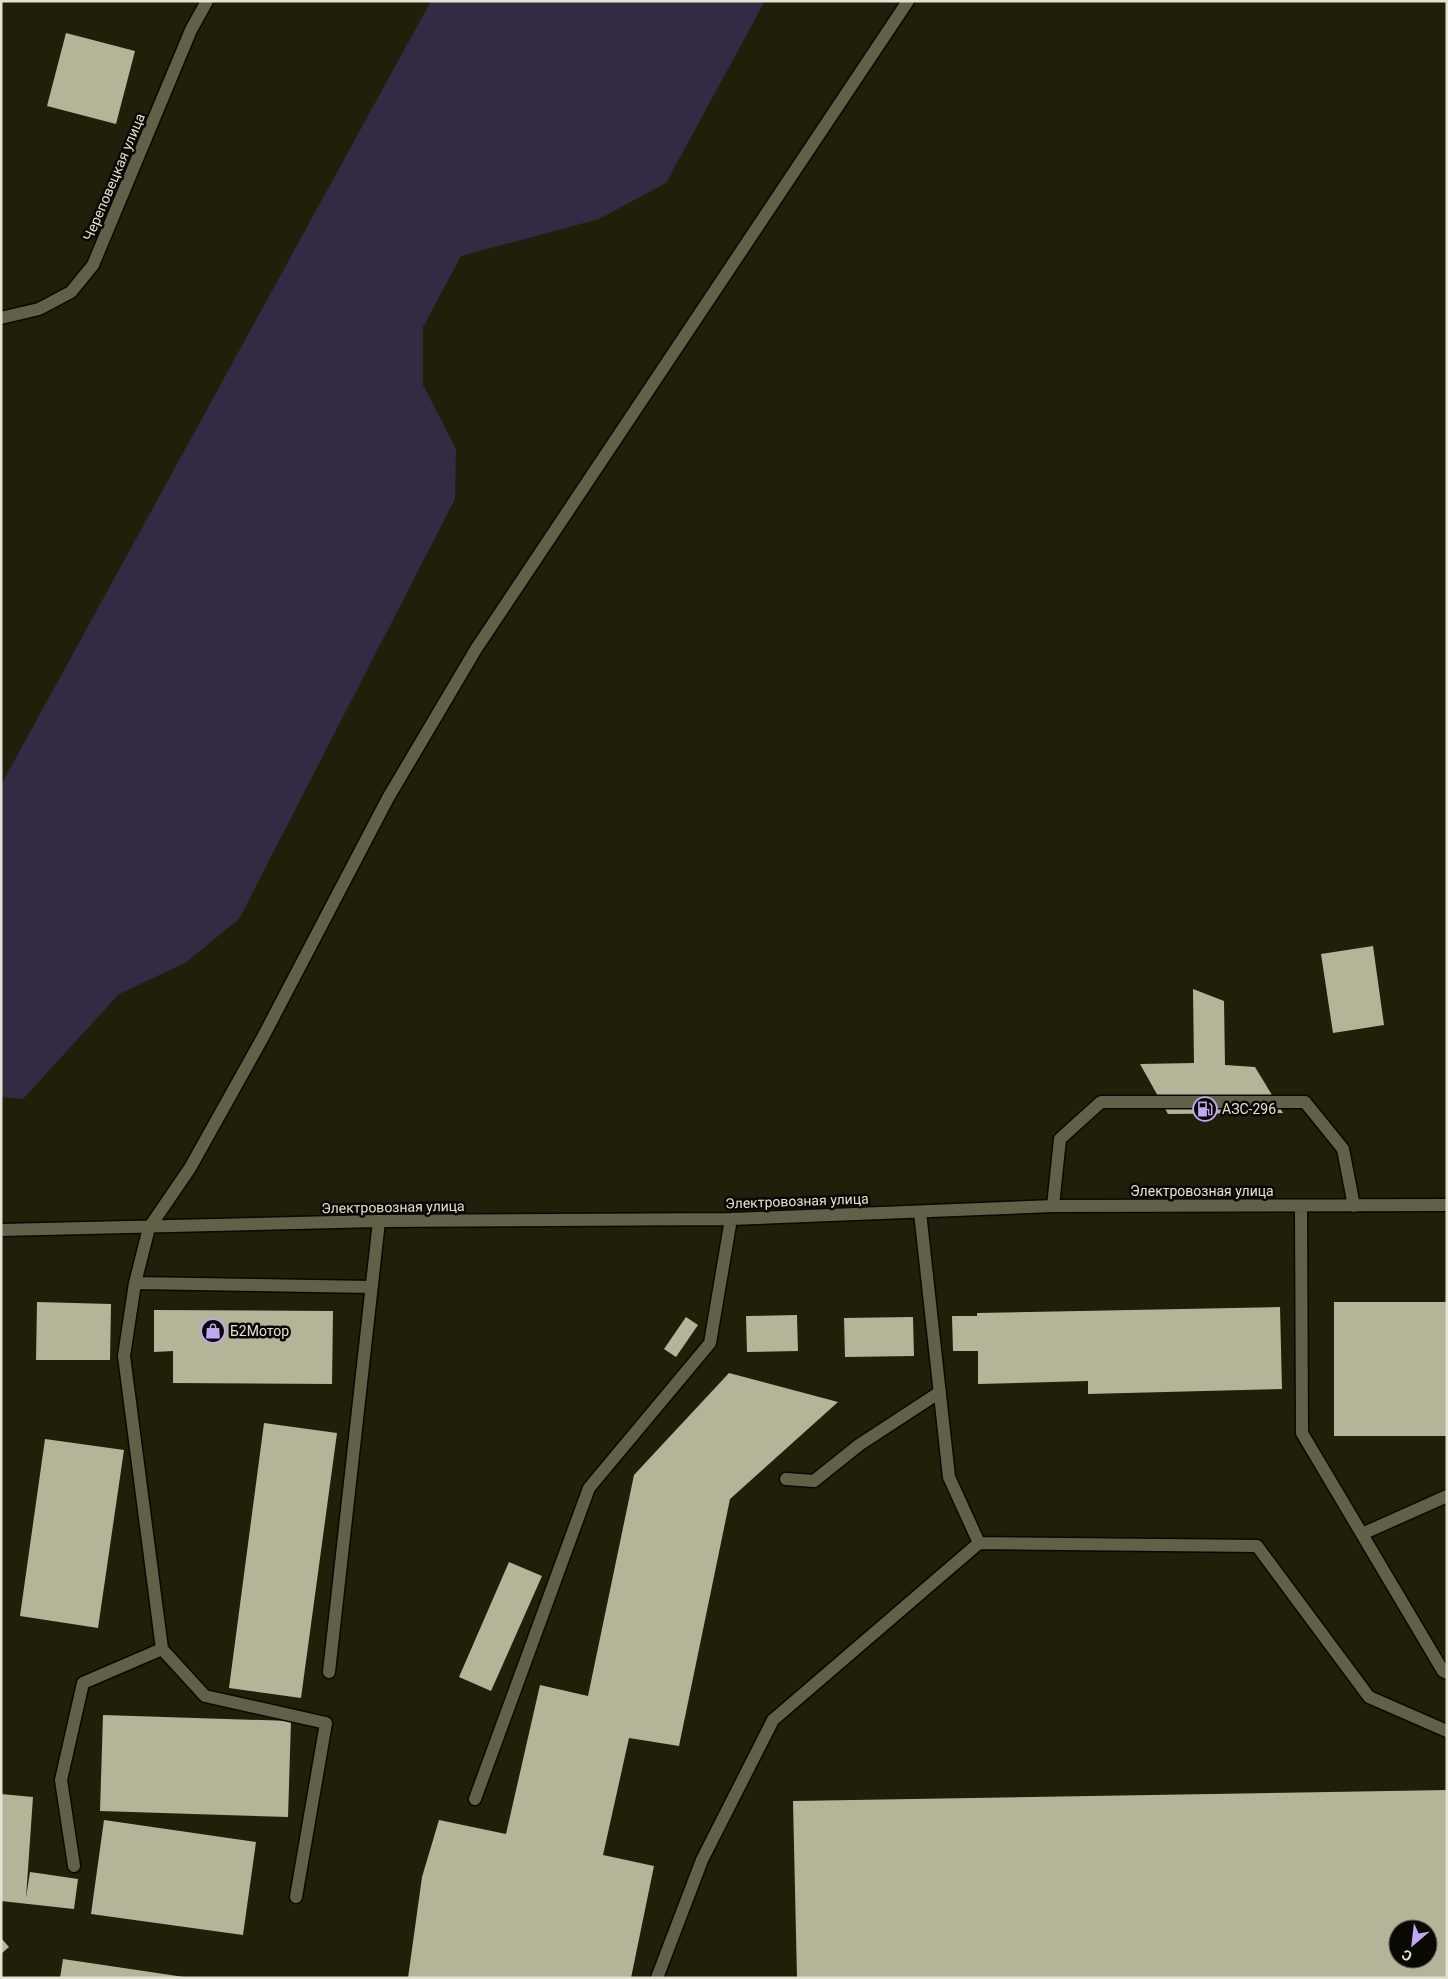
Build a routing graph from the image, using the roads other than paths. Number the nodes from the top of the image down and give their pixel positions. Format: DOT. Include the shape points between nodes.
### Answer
graph roads {
  1 [pos="207,1"];
  2 [pos="908,1"];
  3 [pos="1,318"];
  4 [pos="1447,1205"];
  5 [pos="1053,1206"];
  6 [pos="1301,1206"];
  7 [pos="1354,1206"];
  8 [pos="920,1212"];
  9 [pos="731,1219"];
  10 [pos="379,1221"];
  11 [pos="149,1228"];
  12 [pos="1,1230"];
  13 [pos="135,1283"];
  14 [pos="372,1287"];
  15 [pos="940,1392"];
  16 [pos="786,1479"];
  17 [pos="1447,1496"];
  18 [pos="1362,1534"];
  19 [pos="979,1543"];
  20 [pos="162,1649"];
  21 [pos="329,1672"];
  22 [pos="1447,1673"];
  23 [pos="1447,1731"];
  24 [pos="475,1799"];
  25 [pos="74,1866"];
  26 [pos="296,1897"];
  27 [pos="657,1978"];
  1 -- 3 [label="street, Череповецкая улица" via="93,265 71,292 39,308"];
  2 -- 11 [label="street" via="476,649 388,798 263,1037 190,1168"];
  4 -- 7 [label="street, Электровозная улица"];
  5 -- 6 [label="street, Электровозная улица"];
  5 -- 7 [label="street" via="1060,1139 1101,1102 1305,1102 1343,1149"];
  5 -- 8 [label="street, Электровозная улица"];
  6 -- 7 [label="street, Электровозная улица"];
  6 -- 18 [label="street" via="1302,1434"];
  8 -- 9 [label="street, Электровозная улица"];
  8 -- 15 [label="street"];
  9 -- 10 [label="street, Электровозная улица"];
  9 -- 24 [label="street" via="710,1343 589,1488"];
  10 -- 11 [label="street, Электровозная улица"];
  10 -- 14 [label="street"];
  11 -- 12 [label="street, Электровозная улица"];
  11 -- 13 [label="street"];
  13 -- 14 [label="street"];
  13 -- 20 [label="street" via="124,1356"];
  14 -- 21 [label="street"];
  15 -- 16 [label="street" via="859,1446 814,1481"];
  15 -- 19 [label="street" via="949,1476"];
  17 -- 18 [label="street"];
  18 -- 22 [label="street"];
  19 -- 23 [label="street" via="1257,1546 1369,1697"];
  19 -- 27 [label="street" via="773,1720 702,1860"];
  20 -- 25 [label="street" via="83,1682 61,1780"];
  20 -- 26 [label="street" via="205,1696 326,1723"];
}
